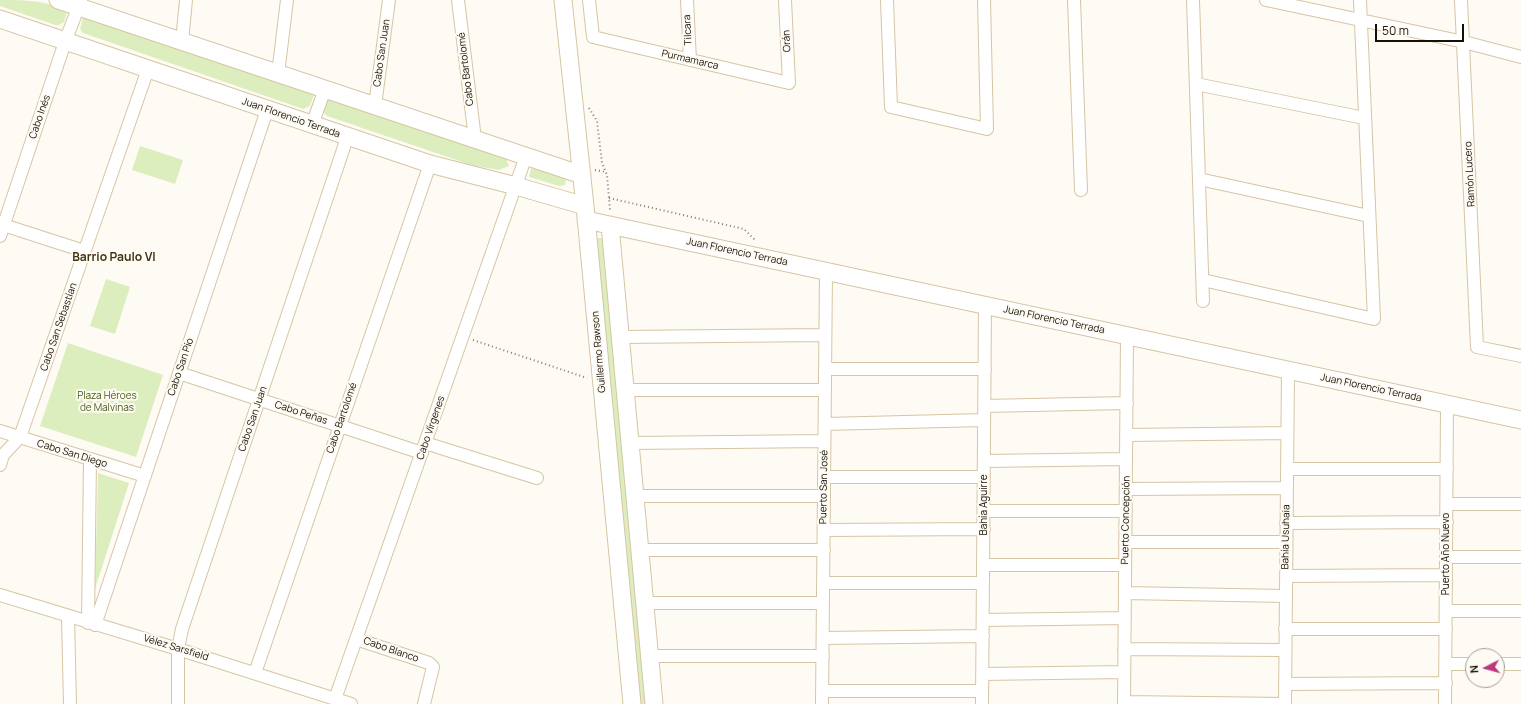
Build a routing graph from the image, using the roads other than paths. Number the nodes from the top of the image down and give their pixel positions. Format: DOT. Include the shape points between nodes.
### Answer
graph roads {
  1 [pos="58,0"];
  2 [pos="186,0"];
  3 [pos="287,0"];
  4 [pos="389,0"];
  5 [pos="458,0"];
  6 [pos="563,0"];
  7 [pos="589,0"];
  8 [pos="687,0"];
  9 [pos="786,0"];
  10 [pos="886,0"];
  11 [pos="984,0"];
  12 [pos="1074,0"];
  13 [pos="1194,0"];
  14 [pos="1266,0"];
  15 [pos="1360,0"];
  16 [pos="1461,0"];
  17 [pos="1279,1"];
  18 [pos="80,4"];
  19 [pos="0,19"];
  20 [pos="1360,20"];
  21 [pos="65,42"];
  22 [pos="182,42"];
  23 [pos="1464,42"];
  24 [pos="1521,57"];
  25 [pos="690,60"];
  26 [pos="148,69"];
  27 [pos="278,74"];
  28 [pos="788,83"];
  29 [pos="1196,84"];
  30 [pos="325,89"];
  31 [pos="375,106"];
  32 [pos="268,110"];
  33 [pos="1364,118"];
  34 [pos="312,126"];
  35 [pos="347,138"];
  36 [pos="475,139"];
  37 [pos="526,156"];
  38 [pos="430,164"];
  39 [pos="582,175"];
  40 [pos="1199,179"];
  41 [pos="516,186"];
  42 [pos="1081,190"];
  43 [pos="586,213"];
  44 [pos="1369,216"];
  45 [pos="610,225"];
  46 [pos="1,228"];
  47 [pos="84,251"];
  48 [pos="826,271"];
  49 [pos="1202,280"];
  50 [pos="1203,301"];
  51 [pos="985,305"];
  52 [pos="825,335"];
  53 [pos="1127,336"];
  54 [pos="621,338"];
  55 [pos="1521,356"];
  56 [pos="825,369"];
  57 [pos="985,369"];
  58 [pos="1288,370"];
  59 [pos="179,372"];
  60 [pos="626,390"];
  61 [pos="825,390"];
  62 [pos="260,399"];
  63 [pos="1127,403"];
  64 [pos="1447,404"];
  65 [pos="984,406"];
  66 [pos="984,420"];
  67 [pos="1521,420"];
  68 [pos="825,424"];
  69 [pos="340,426"];
  70 [pos="0,431"];
  71 [pos="1287,433"];
  72 [pos="1126,435"];
  73 [pos="20,438"];
  74 [pos="824,442"];
  75 [pos="631,443"];
  76 [pos="424,448"];
  77 [pos="90,459"];
  78 [pos="1126,459"];
  79 [pos="984,461"];
  80 [pos="0,465"];
  81 [pos="1287,469"];
  82 [pos="1447,469"];
  83 [pos="145,476"];
  84 [pos="824,477"];
  85 [pos="984,477"];
  86 [pos="537,478"];
  87 [pos="1126,488"];
  88 [pos="1287,488"];
  89 [pos="636,496"];
  90 [pos="824,496"];
  91 [pos="1447,504"];
  92 [pos="1521,504"];
  93 [pos="984,511"];
  94 [pos="1126,511"];
  95 [pos="1447,522"];
  96 [pos="1286,523"];
  97 [pos="824,530"];
  98 [pos="984,530"];
  99 [pos="1125,542"];
  100 [pos="1286,542"];
  101 [pos="640,550"];
  102 [pos="824,550"];
  103 [pos="1446,557"];
  104 [pos="1521,558"];
  105 [pos="983,565"];
  106 [pos="1125,565"];
  107 [pos="1446,575"];
  108 [pos="1286,576"];
  109 [pos="823,583"];
  110 [pos="983,583"];
  111 [pos="1125,593"];
  112 [pos="0,595"];
  113 [pos="1286,596"];
  114 [pos="646,603"];
  115 [pos="823,603"];
  116 [pos="1446,611"];
  117 [pos="1521,611"];
  118 [pos="68,617"];
  119 [pos="1125,618"];
  120 [pos="983,620"];
  121 [pos="91,624"];
  122 [pos="1285,629"];
  123 [pos="1446,629"];
  124 [pos="983,636"];
  125 [pos="823,638"];
  126 [pos="356,639"];
  127 [pos="178,648"];
  128 [pos="1124,649"];
  129 [pos="1285,650"];
  130 [pos="650,656"];
  131 [pos="823,656"];
  132 [pos="1446,664"];
  133 [pos="1465,664"];
  134 [pos="1505,664"];
  135 [pos="1521,664"];
  136 [pos="1124,672"];
  137 [pos="255,673"];
  138 [pos="982,674"];
  139 [pos="1446,683"];
  140 [pos="1285,684"];
  141 [pos="822,691"];
  142 [pos="982,691"];
  143 [pos="335,699"];
  144 [pos="1124,703"];
  145 [pos="70,704"];
  146 [pos="178,704"];
  147 [pos="350,704"];
  148 [pos="424,704"];
  149 [pos="632,704"];
  150 [pos="654,704"];
  151 [pos="822,704"];
  152 [pos="982,704"];
  153 [pos="1285,704"];
  154 [pos="1445,704"];
  1 -- 18 [label="street"];
  2 -- 22 [label="street"];
  3 -- 27 [label="street"];
  4 -- 31 [label="street, Cabo San Juan"];
  5 -- 36 [label="street, Cabo Bartolomé"];
  6 -- 39 [label="street, Guillermo Rawson"];
  7 -- 25 [label="street, Purmamarca" via="593,36"];
  8 -- 25 [label="street, Tilcara"];
  9 -- 28 [label="street, Orán"];
  10 -- 11 [label="street" via="891,107 987,129"];
  12 -- 42 [label="street"];
  13 -- 29 [label="street"];
  14 -- 17 [label="street"];
  15 -- 20 [label="street"];
  16 -- 23 [label="street, Ramón Lucero"];
  17 -- 20 [label="street"];
  18 -- 21 [label="street, Cabo Inés"];
  18 -- 22 [label="street"];
  19 -- 21 [label="street, Juan Florencio Terrada"];
  20 -- 23 [label="street"];
  20 -- 33 [label="street"];
  21 -- 26 [label="street, Juan Florencio Terrada"];
  21 -- 46 [label="street, Cabo Inés"];
  22 -- 27 [label="street"];
  23 -- 24 [label="street"];
  23 -- 55 [label="street, Ramón Lucero" via="1477,347"];
  25 -- 28 [label="street, Purmamarca"];
  26 -- 32 [label="street, Juan Florencio Terrada"];
  26 -- 47 [label="street, Cabo San Sebastían"];
  27 -- 30 [label="street"];
  29 -- 33 [label="street"];
  29 -- 40 [label="street"];
  30 -- 31 [label="street"];
  30 -- 34 [label="street"];
  31 -- 36 [label="street"];
  32 -- 34 [label="street, Juan Florencio Terrada"];
  32 -- 59 [label="street, Cabo San Pío"];
  33 -- 44 [label="street"];
  34 -- 35 [label="street, Juan Florencio Terrada"];
  35 -- 38 [label="street, Juan Florencio Terrada"];
  35 -- 62 [label="street, Cabo San Juan"];
  36 -- 37 [label="street"];
  37 -- 39 [label="street"];
  37 -- 41 [label="street, Cabo Vírgenes"];
  38 -- 41 [label="street, Juan Florencio Terrada"];
  38 -- 69 [label="street, Cabo Bartolomé"];
  39 -- 43 [label="street, Guillermo Rawson"];
  40 -- 44 [label="street"];
  40 -- 49 [label="street"];
  41 -- 43 [label="street, Juan Florencio Terrada"];
  41 -- 76 [label="street, Cabo Vírgenes"];
  43 -- 45 [label="street, Juan Florencio Terrada"];
  43 -- 149 [label="street, Guillermo Rawson"];
  44 -- 49 [label="street" via="1374,319"];
  45 -- 48 [label="street, Juan Florencio Terrada"];
  45 -- 54 [label="street"];
  46 -- 47 [label="street"];
  47 -- 73 [label="street, Cabo San Sebastían"];
  48 -- 51 [label="street, Juan Florencio Terrada"];
  48 -- 52 [label="street, Puerto San José"];
  49 -- 50 [label="street"];
  51 -- 53 [label="street, Juan Florencio Terrada"];
  51 -- 57 [label="street, Bahía Aguirre"];
  52 -- 54 [label="street"];
  52 -- 56 [label="street, Puerto San José"];
  53 -- 58 [label="street, Juan Florencio Terrada"];
  53 -- 63 [label="street, Puerto Concepción"];
  54 -- 60 [label="street"];
  56 -- 57 [label="street"];
  56 -- 61 [label="street, Puerto San José"];
  57 -- 65 [label="street, Bahía Aguirre"];
  58 -- 64 [label="street, Juan Florencio Terrada"];
  58 -- 71 [label="street, Bahía Usuhaia"];
  59 -- 62 [label="street, Cabo Peñas"];
  59 -- 83 [label="street, Cabo San Pío"];
  60 -- 61 [label="street"];
  60 -- 75 [label="street"];
  61 -- 68 [label="street, Puerto San José"];
  62 -- 69 [label="street, Cabo Peñas"];
  62 -- 127 [label="street, Cabo San Juan" via="182,629"];
  63 -- 65 [label="street"];
  63 -- 72 [label="street, Puerto Concepción"];
  64 -- 67 [label="street, Juan Florencio Terrada"];
  64 -- 82 [label="street, Puerto Año Nuevo"];
  65 -- 66 [label="street, Bahía Aguirre"];
  66 -- 68 [label="street"];
  66 -- 79 [label="street, Bahía Aguirre"];
  68 -- 74 [label="street, Puerto San José"];
  69 -- 76 [label="street, Cabo Peñas"];
  69 -- 137 [label="street, Cabo Bartolomé"];
  70 -- 73 [label="street, Cabo San Diego"];
  71 -- 72 [label="street"];
  71 -- 81 [label="street, Bahía Usuhaia"];
  72 -- 78 [label="street, Puerto Concepción"];
  73 -- 77 [label="street, Cabo San Diego"];
  73 -- 80 [label="street, Cabo San Sebastían" via="3,455"];
  74 -- 75 [label="street"];
  74 -- 84 [label="street, Puerto San José"];
  75 -- 89 [label="street"];
  76 -- 86 [label="street, Cabo Peñas"];
  76 -- 126 [label="street, Cabo Vírgenes"];
  77 -- 83 [label="street, Cabo San Diego"];
  77 -- 121 [label="street"];
  78 -- 79 [label="street"];
  78 -- 87 [label="street, Puerto Concepción"];
  79 -- 85 [label="street, Bahía Aguirre"];
  81 -- 82 [label="street"];
  81 -- 88 [label="street, Bahía Usuhaia"];
  82 -- 91 [label="street, Puerto Año Nuevo"];
  83 -- 121 [label="street, Cabo San Pío"];
  84 -- 85 [label="street"];
  84 -- 90 [label="street, Puerto San José"];
  85 -- 93 [label="street, Bahía Aguirre"];
  87 -- 88 [label="street"];
  87 -- 94 [label="street, Puerto Concepción"];
  88 -- 96 [label="street, Bahía Usuhaia"];
  89 -- 90 [label="street"];
  89 -- 101 [label="street"];
  90 -- 97 [label="street, Puerto San José"];
  91 -- 92 [label="street"];
  91 -- 95 [label="street, Puerto Año Nuevo"];
  93 -- 94 [label="street"];
  93 -- 98 [label="street, Bahía Aguirre"];
  94 -- 99 [label="street, Puerto Concepción"];
  95 -- 96 [label="street"];
  95 -- 103 [label="street, Puerto Año Nuevo"];
  96 -- 100 [label="street, Bahía Usuhaia"];
  97 -- 98 [label="street"];
  97 -- 102 [label="street, Puerto San José"];
  98 -- 105 [label="street, Bahía Aguirre"];
  99 -- 100 [label="street"];
  99 -- 106 [label="street, Puerto Concepción"];
  100 -- 108 [label="street, Bahía Usuhaia"];
  101 -- 102 [label="street"];
  101 -- 114 [label="street"];
  102 -- 109 [label="street, Puerto San José"];
  103 -- 104 [label="street"];
  103 -- 107 [label="street, Puerto Año Nuevo"];
  105 -- 106 [label="street"];
  105 -- 110 [label="street, Bahía Aguirre"];
  106 -- 111 [label="street, Puerto Concepción"];
  107 -- 108 [label="street"];
  107 -- 116 [label="street, Puerto Año Nuevo"];
  108 -- 113 [label="street, Bahía Usuhaia"];
  109 -- 110 [label="street"];
  109 -- 115 [label="street, Puerto San José"];
  110 -- 120 [label="street, Bahía Aguirre"];
  111 -- 113 [label="street"];
  111 -- 119 [label="street, Puerto Concepción"];
  112 -- 118 [label="street, Vélez Sarsfield"];
  113 -- 122 [label="street, Bahía Usuhaia"];
  114 -- 115 [label="street"];
  114 -- 130 [label="street"];
  115 -- 125 [label="street, Puerto San José"];
  116 -- 117 [label="street"];
  116 -- 123 [label="street, Puerto Año Nuevo"];
  118 -- 121 [label="street, Vélez Sarsfield"];
  118 -- 145 [label="street"];
  119 -- 120 [label="street"];
  119 -- 128 [label="street, Puerto Concepción"];
  120 -- 124 [label="street, Bahía Aguirre"];
  121 -- 127 [label="street, Vélez Sarsfield"];
  122 -- 123 [label="street"];
  122 -- 129 [label="street, Bahía Usuhaia"];
  123 -- 132 [label="street, Puerto Año Nuevo"];
  124 -- 125 [label="street"];
  124 -- 138 [label="street, Bahía Aguirre"];
  125 -- 131 [label="street, Puerto San José"];
  126 -- 143 [label="street, Cabo Vírgenes"];
  126 -- 148 [label="street, Cabo Blanco" via="429,663 433,667"];
  127 -- 137 [label="street, Vélez Sarsfield"];
  127 -- 146 [label="street, Cabo San Juan"];
  128 -- 129 [label="street"];
  128 -- 136 [label="street, Puerto Concepción"];
  129 -- 140 [label="street, Bahía Usuhaia"];
  130 -- 131 [label="street"];
  130 -- 150 [label="street"];
  131 -- 141 [label="street, Puerto San José"];
  132 -- 133 [label="street"];
  132 -- 139 [label="street, Puerto Año Nuevo"];
  134 -- 135 [label="street"];
  136 -- 138 [label="street"];
  136 -- 144 [label="street, Puerto Concepción"];
  137 -- 143 [label="street, Vélez Sarsfield"];
  138 -- 142 [label="street, Bahía Aguirre"];
  139 -- 140 [label="street"];
  139 -- 154 [label="street, Puerto Año Nuevo"];
  140 -- 153 [label="street, Bahía Usuhaia"];
  141 -- 142 [label="street"];
  141 -- 151 [label="street, Puerto San José"];
  142 -- 152 [label="street, Bahía Aguirre"];
  143 -- 147 [label="street, Vélez Sarsfield"];
  144 -- 153 [label="street"];
}
